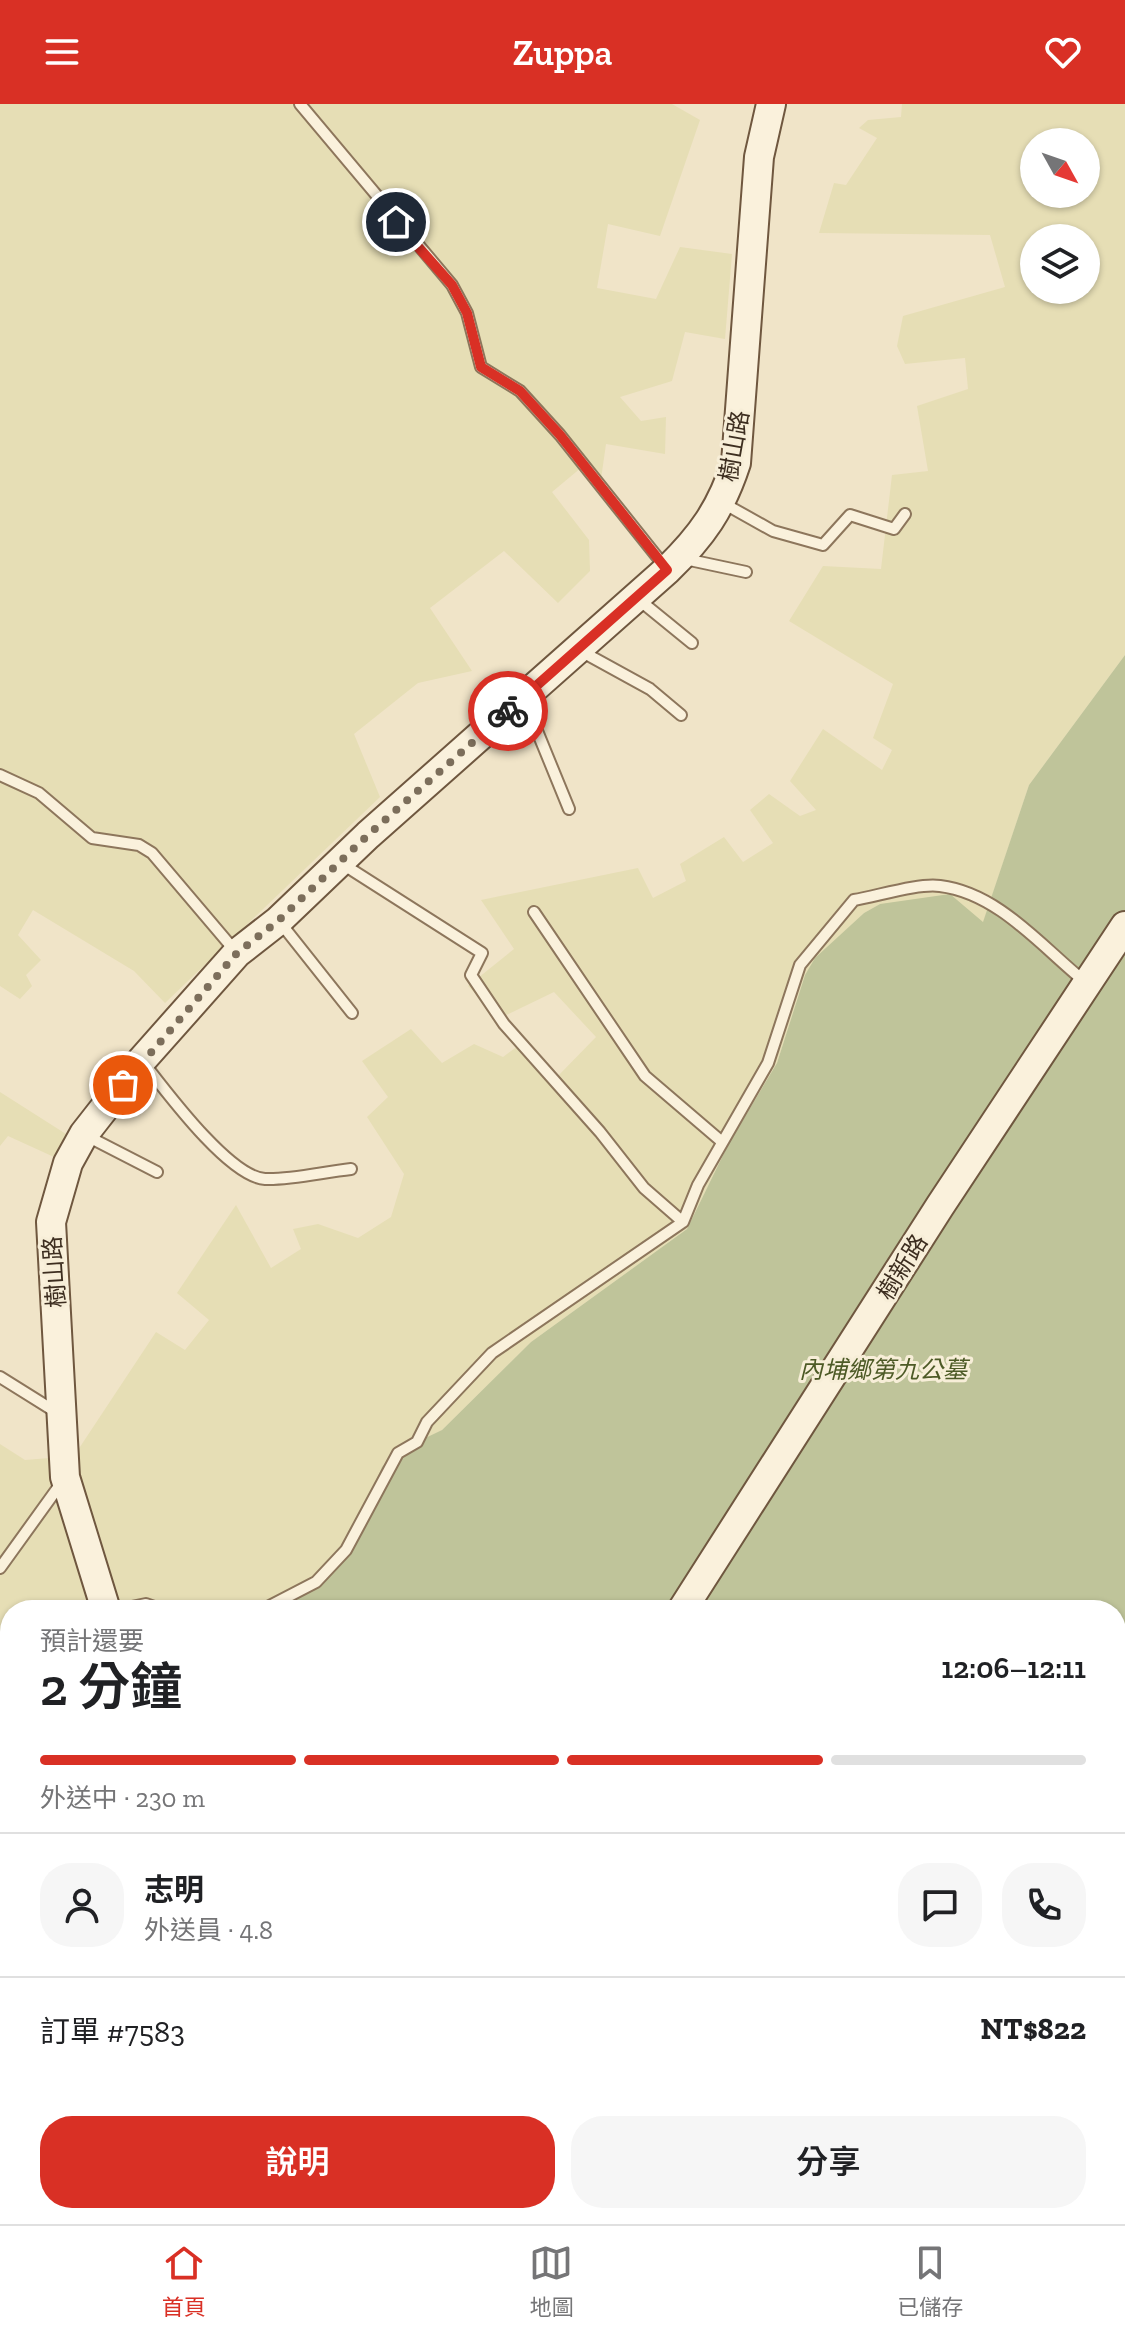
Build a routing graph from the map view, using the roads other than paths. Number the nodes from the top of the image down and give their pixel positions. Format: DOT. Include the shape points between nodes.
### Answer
graph roads {
  1 [pos="300,104"];
  2 [pos="771,104"];
  3 [pos="723,503"];
  4 [pos="905,514"];
  5 [pos="673,564"];
  6 [pos="746,572"];
  7 [pos="636,597"];
  8 [pos="692,643"];
  9 [pos="577,649"];
  10 [pos="524,697"];
  11 [pos="681,715"];
  12 [pos="0,775"];
  13 [pos="569,809"];
  14 [pos="339,862"];
  15 [pos="534,912"];
  16 [pos="278,921"];
  17 [pos="1125,926"];
  18 [pos="237,953"];
  19 [pos="1088,984"];
  20 [pos="352,1013"];
  21 [pos="142,1060"];
  22 [pos="84,1134"];
  23 [pos="721,1141"];
  24 [pos="351,1169"];
  25 [pos="157,1172"];
  26 [pos="683,1222"];
  27 [pos="0,1377"];
  28 [pos="62,1415"];
  29 [pos="65,1477"];
  30 [pos="0,1568"];
  31 [pos="103,1600"];
  32 [pos="281,1600"];
  33 [pos="688,1600"];
  1 -- 5 [label="lane" via="452,285 467,313 481,367 520,391"];
  2 -- 3 [label="street, 樹山路" via="759,157 736,463"];
  3 -- 4 [label="lane" via="773,531 823,545 850,515 894,529"];
  3 -- 5 [label="street, 樹山路"];
  5 -- 6 [label="lane"];
  5 -- 7 [label="street, 樹山路"];
  7 -- 8 [label="lane"];
  7 -- 9 [label="street, 樹山路"];
  9 -- 10 [label="street, 樹山路"];
  9 -- 11 [label="lane" via="650,689"];
  10 -- 13 [label="lane"];
  10 -- 14 [label="street, 樹山路"];
  12 -- 18 [label="lane" via="39,793 92,838 139,845 152,853"];
  14 -- 16 [label="street, 樹山路"];
  14 -- 26 [label="lane" via="482,953 471,975 504,1024 644,1188"];
  15 -- 23 [label="lane" via="645,1076"];
  16 -- 18 [label="street, 樹山路"];
  16 -- 20 [label="lane"];
  17 -- 19 [label="street, 樹新路"];
  18 -- 21 [label="street, 樹山路"];
  19 -- 23 [label="lane" via="1008,915 974,894 938,885 854,900 800,965 768,1063"];
  19 -- 33 [label="street, 樹新路"];
  21 -- 22 [label="street, 樹山路"];
  21 -- 24 [label="lane" via="226,1159 262,1179"];
  22 -- 25 [label="lane"];
  22 -- 28 [label="street, 樹山路" via="68,1163 51,1222"];
  23 -- 26 [label="lane"];
  26 -- 32 [label="lane" via="492,1353 427,1422 417,1442 398,1453 346,1550 316,1582"];
  27 -- 28 [label="lane"];
  28 -- 29 [label="street, 樹山路"];
  29 -- 30 [label="lane"];
  29 -- 31 [label="street, 樹山路"];
}
